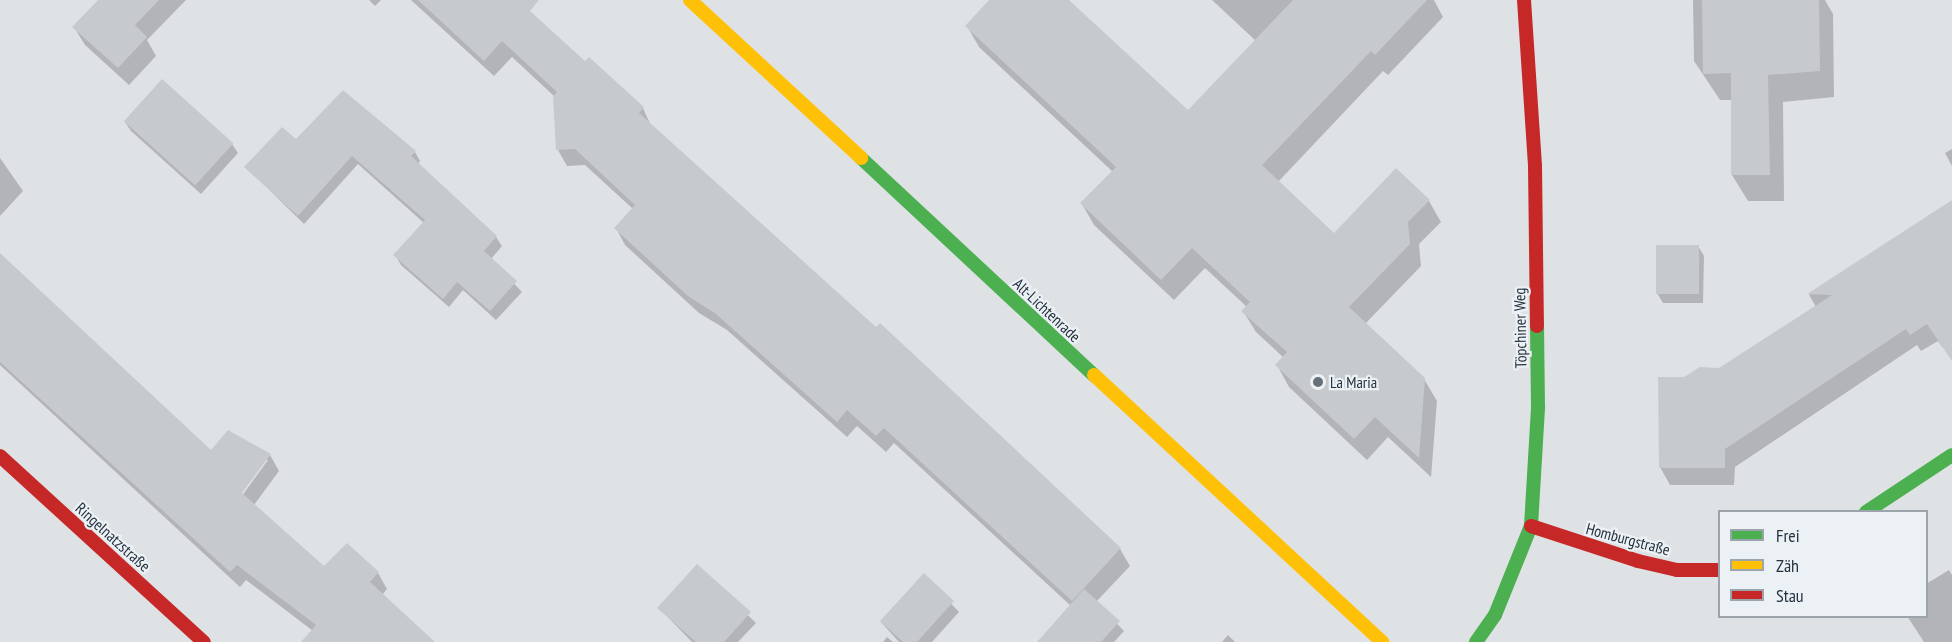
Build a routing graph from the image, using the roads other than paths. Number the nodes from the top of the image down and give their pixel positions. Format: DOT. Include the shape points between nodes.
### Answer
graph roads {
  1 [pos="690,0"];
  2 [pos="1524,0"];
  3 [pos="1952,455"];
  4 [pos="0,456"];
  5 [pos="1869,510"];
  6 [pos="1531,526"];
  7 [pos="1718,570"];
  8 [pos="204,642"];
  9 [pos="1382,642"];
  10 [pos="1476,642"];
  1 -- 9 [label="street, Alt-Lichtenrade"];
  2 -- 6 [label="street, Töpchiner Weg" via="1535,177 1538,407"];
  3 -- 5 [label="street"];
  4 -- 8 [label="street, Ringelnatzstraße"];
  6 -- 7 [label="street, Homburgstraße" via="1638,561 1677,570"];
  6 -- 10 [label="street, Töpchiner Weg" via="1495,615"];
}
